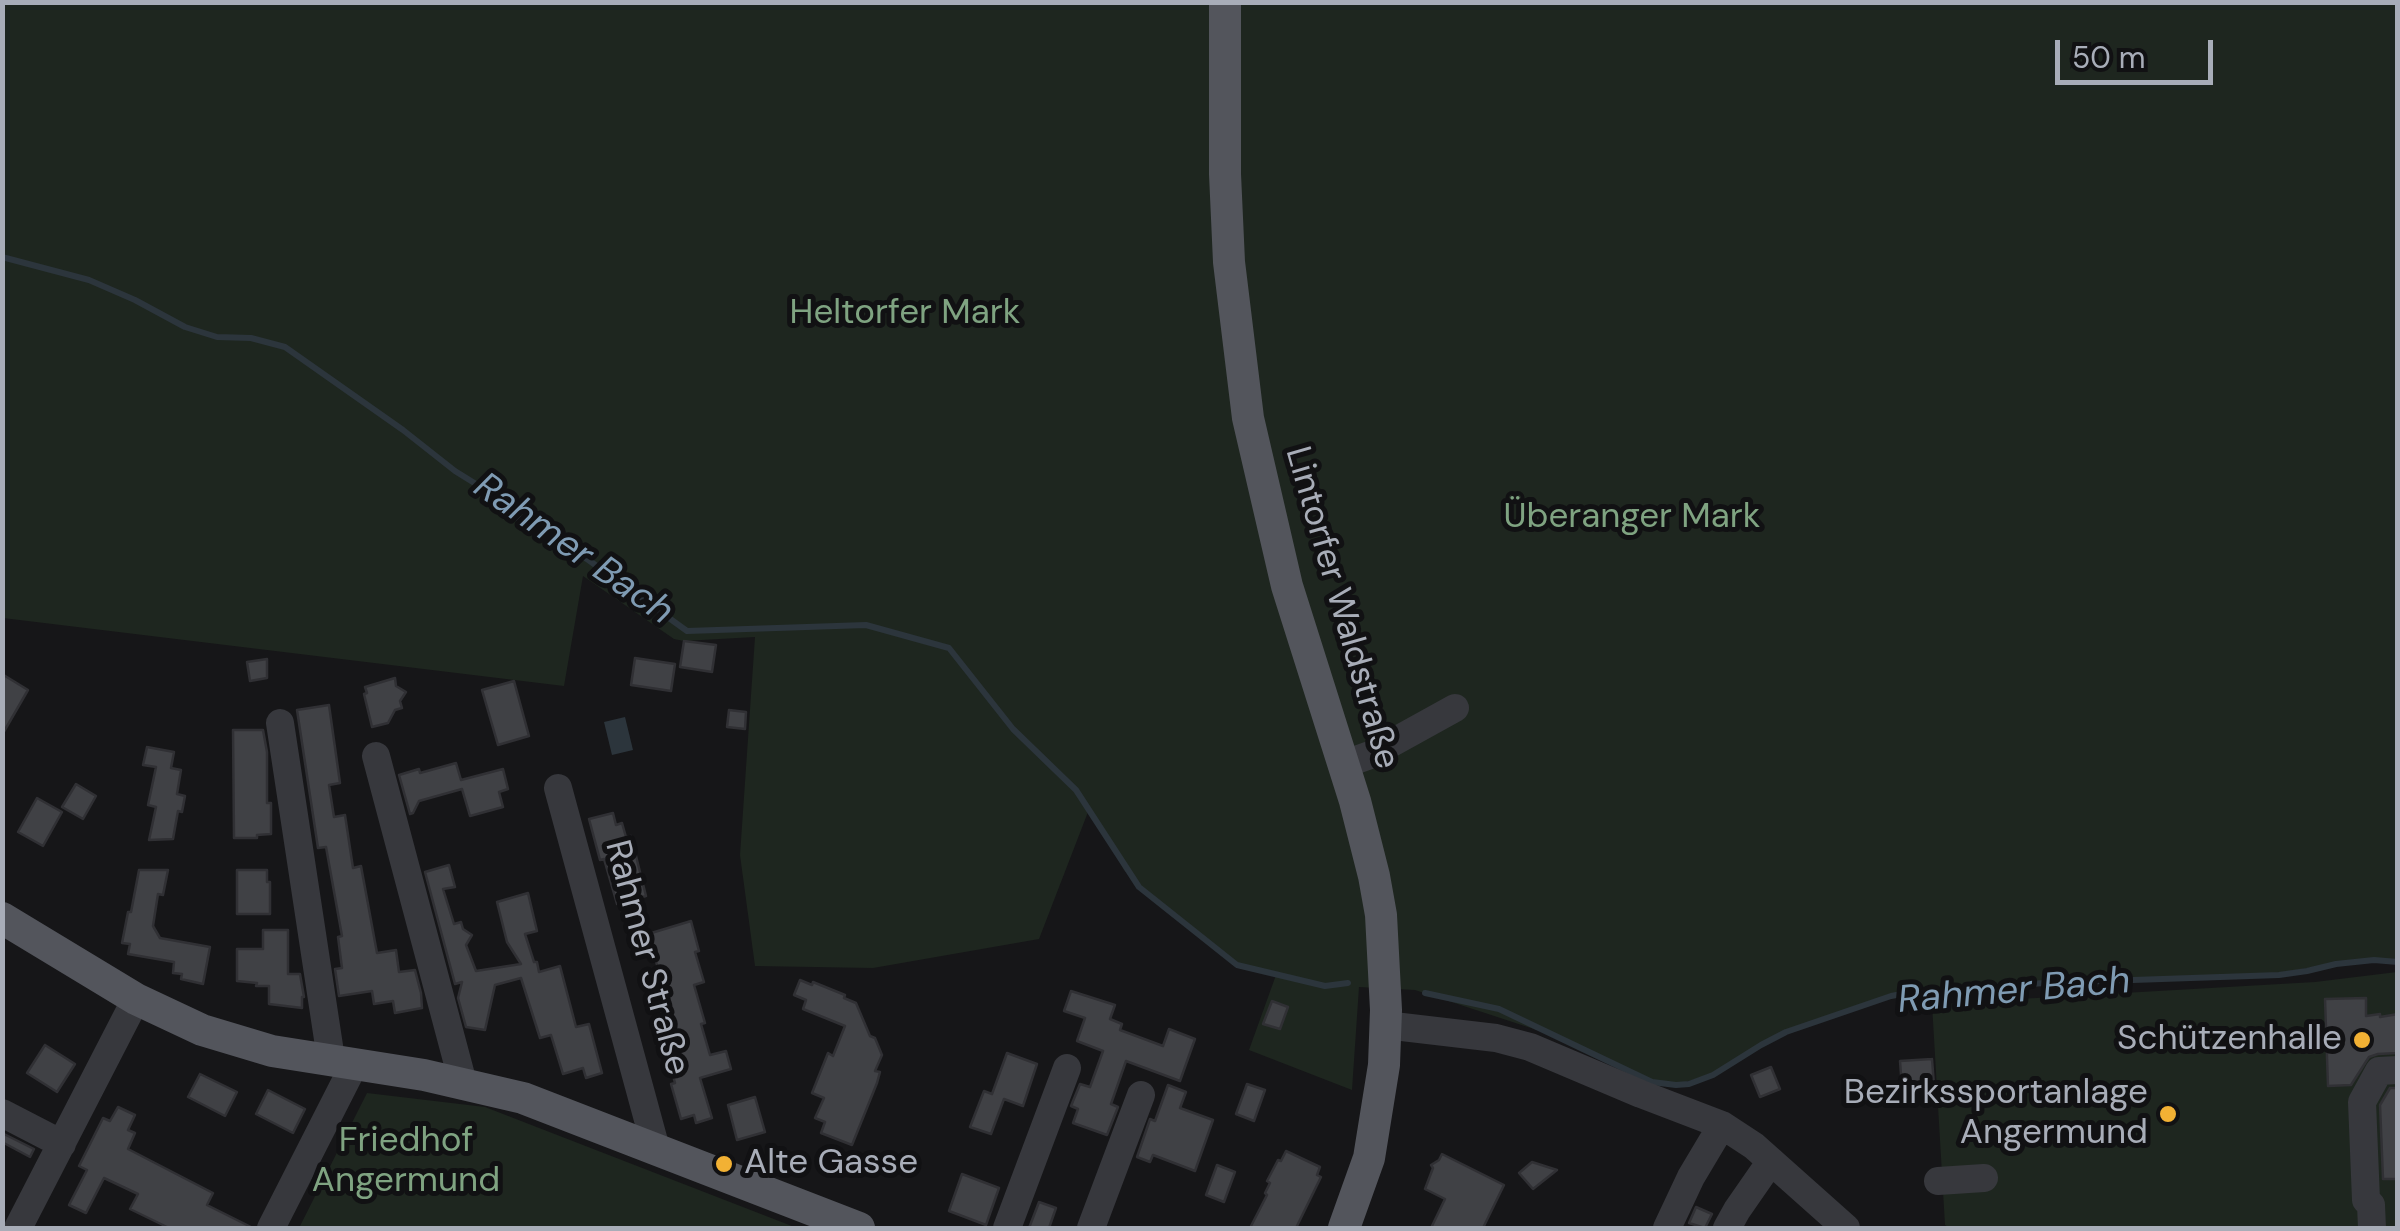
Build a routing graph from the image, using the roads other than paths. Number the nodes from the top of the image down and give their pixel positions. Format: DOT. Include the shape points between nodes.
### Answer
graph roads {
  1 [pos="1225,2"];
  2 [pos="1455,708"];
  3 [pos="280,722"];
  4 [pos="376,756"];
  5 [pos="1342,765"];
  6 [pos="558,788"];
  7 [pos="2,918"];
  8 [pos="608,920"];
  9 [pos="136,999"];
  10 [pos="1386,1025"];
  11 [pos="343,1061"];
  12 [pos="1067,1068"];
  13 [pos="2398,1070"];
  14 [pos="463,1083"];
  15 [pos="1141,1096"];
  16 [pos="2,1112"];
  17 [pos="1722,1125"];
  18 [pos="62,1144"];
  19 [pos="662,1151"];
  20 [pos="1772,1161"];
  21 [pos="1984,1178"];
  22 [pos="1938,1181"];
  23 [pos="18,1228"];
  24 [pos="271,1228"];
  25 [pos="859,1228"];
  26 [pos="1007,1228"];
  27 [pos="1091,1228"];
  28 [pos="1344,1228"];
  29 [pos="1667,1228"];
  30 [pos="1727,1228"];
  31 [pos="1846,1228"];
  32 [pos="2372,1228"];
  1 -- 5 [label="main road, Lintorfer Waldstraße" via="1229,262 1248,418 1287,586"];
  2 -- 5 [label="street"];
  3 -- 11 [label="street"];
  4 -- 14 [label="street"];
  5 -- 10 [label="main road, Lintorfer Waldstraße" via="1382,915"];
  6 -- 19 [label="street, Rahmer Straße"];
  7 -- 9 [label="main road"];
  8 -- 19 [label="street"];
  9 -- 11 [label="main road" via="229,1040"];
  9 -- 18 [label="street"];
  10 -- 17 [label="street" via="1530,1047"];
  10 -- 28 [label="main road, Lintorfer Waldstraße" via="1369,1158"];
  11 -- 14 [label="main road"];
  11 -- 24 [label="street"];
  12 -- 26 [label="street"];
  13 -- 32 [label="street" via="2379,1071 2362,1102"];
  14 -- 19 [label="main road"];
  15 -- 27 [label="street"];
  16 -- 18 [label="street"];
  17 -- 20 [label="street"];
  17 -- 29 [label="street"];
  18 -- 23 [label="street"];
  19 -- 25 [label="main road"];
  20 -- 30 [label="street"];
  20 -- 31 [label="street"];
  21 -- 22 [label="street"];
}
